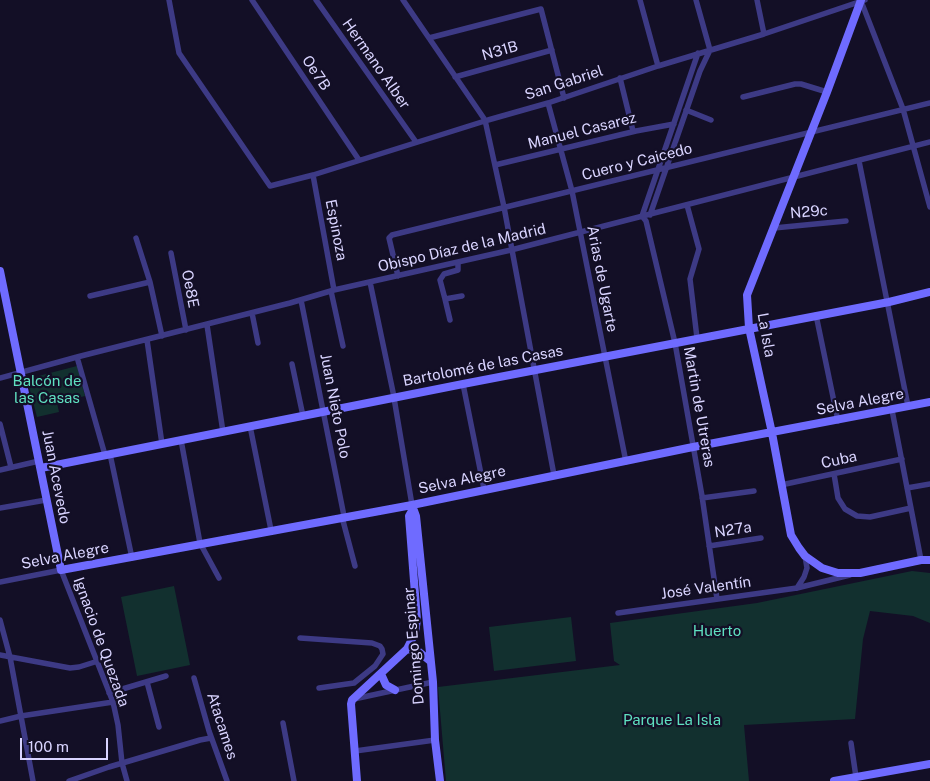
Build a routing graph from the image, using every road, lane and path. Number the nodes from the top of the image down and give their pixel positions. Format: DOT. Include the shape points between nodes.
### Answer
graph roads {
  1 [pos="169,0"];
  2 [pos="252,0"];
  3 [pos="316,0"];
  4 [pos="404,0"];
  5 [pos="640,0"];
  6 [pos="696,0"];
  7 [pos="757,0"];
  8 [pos="862,0"];
  9 [pos="764,34"];
  10 [pos="429,38"];
  11 [pos="552,50"];
  12 [pos="710,50"];
  13 [pos="698,53"];
  14 [pos="658,66"];
  15 [pos="455,76"];
  16 [pos="620,78"];
  17 [pos="827,92"];
  18 [pos="743,97"];
  19 [pos="564,98"];
  20 [pos="548,103"];
  21 [pos="930,103"];
  22 [pos="904,109"];
  23 [pos="686,110"];
  24 [pos="485,120"];
  25 [pos="712,120"];
  26 [pos="674,124"];
  27 [pos="633,131"];
  28 [pos="812,132"];
  29 [pos="416,142"];
  30 [pos="930,142"];
  31 [pos="913,147"];
  32 [pos="561,149"];
  33 [pos="359,160"];
  34 [pos="859,160"];
  35 [pos="495,165"];
  36 [pos="666,167"];
  37 [pos="658,170"];
  38 [pos="313,175"];
  39 [pos="793,177"];
  40 [pos="572,191"];
  41 [pos="687,205"];
  42 [pos="504,207"];
  43 [pos="930,207"];
  44 [pos="650,214"];
  45 [pos="644,218"];
  46 [pos="846,221"];
  47 [pos="774,228"];
  48 [pos="580,232"];
  49 [pos="136,238"];
  50 [pos="510,250"];
  51 [pos="171,253"];
  52 [pos="458,262"];
  53 [pos="0,271"];
  54 [pos="398,276"];
  55 [pos="150,282"];
  56 [pos="370,282"];
  57 [pos="333,291"];
  58 [pos="930,292"];
  59 [pos="90,296"];
  60 [pos="462,296"];
  61 [pos="445,299"];
  62 [pos="301,300"];
  63 [pos="888,302"];
  64 [pos="252,313"];
  65 [pos="816,315"];
  66 [pos="450,320"];
  67 [pos="207,325"];
  68 [pos="749,328"];
  69 [pos="186,330"];
  70 [pos="162,336"];
  71 [pos="697,338"];
  72 [pos="147,340"];
  73 [pos="258,343"];
  74 [pos="675,343"];
  75 [pos="343,346"];
  76 [pos="605,356"];
  77 [pos="77,357"];
  78 [pos="292,364"];
  79 [pos="534,370"];
  80 [pos="20,372"];
  81 [pos="0,378"];
  82 [pos="464,384"];
  83 [pos="393,398"];
  84 [pos="930,402"];
  85 [pos="908,406"];
  86 [pos="892,410"];
  87 [pos="323,412"];
  88 [pos="303,416"];
  89 [pos="838,421"];
  90 [pos="0,424"];
  91 [pos="250,426"];
  92 [pos="223,432"];
  93 [pos="772,433"];
  94 [pos="181,440"];
  95 [pos="162,444"];
  96 [pos="694,448"];
  97 [pos="108,454"];
  98 [pos="902,458"];
  99 [pos="626,462"];
  100 [pos="40,465"];
  101 [pos="11,467"];
  102 [pos="0,470"];
  103 [pos="834,474"];
  104 [pos="554,475"];
  105 [pos="930,484"];
  106 [pos="781,485"];
  107 [pos="907,488"];
  108 [pos="484,490"];
  109 [pos="754,491"];
  110 [pos="702,498"];
  111 [pos="46,500"];
  112 [pos="412,507"];
  113 [pos="0,508"];
  114 [pos="911,508"];
  115 [pos="343,517"];
  116 [pos="271,530"];
  117 [pos="762,538"];
  118 [pos="200,544"];
  119 [pos="709,546"];
  120 [pos="806,556"];
  121 [pos="132,558"];
  122 [pos="921,560"];
  123 [pos="930,560"];
  124 [pos="355,566"];
  125 [pos="62,570"];
  126 [pos="860,573"];
  127 [pos="219,578"];
  128 [pos="0,582"];
  129 [pos="797,588"];
  130 [pos="717,599"];
  131 [pos="618,613"];
  132 [pos="0,620"];
  133 [pos="300,638"];
  134 [pos="407,649"];
  135 [pos="0,655"];
  136 [pos="10,657"];
  137 [pos="98,661"];
  138 [pos="430,661"];
  139 [pos="375,666"];
  140 [pos="381,674"];
  141 [pos="166,676"];
  142 [pos="194,678"];
  143 [pos="148,682"];
  144 [pos="433,682"];
  145 [pos="319,688"];
  146 [pos="395,690"];
  147 [pos="109,693"];
  148 [pos="352,700"];
  149 [pos="112,702"];
  150 [pos="21,716"];
  151 [pos="0,721"];
  152 [pos="282,723"];
  153 [pos="159,727"];
  154 [pos="211,738"];
  155 [pos="435,740"];
  156 [pos="852,743"];
  157 [pos="355,751"];
  158 [pos="122,763"];
  159 [pos="930,764"];
  160 [pos="856,778"];
  161 [pos="875,778"];
  162 [pos="33,781"];
  163 [pos="68,781"];
  164 [pos="127,781"];
  165 [pos="227,781"];
  166 [pos="294,781"];
  167 [pos="357,781"];
  168 [pos="440,781"];
  169 [pos="834,781"];
  1 -- 38 [label="street, San Gabriel" via="179,53 270,186"];
  2 -- 33 [label="street, Oe7B"];
  3 -- 29 [label="street, Hermano Alber"];
  4 -- 10 [label="street"];
  5 -- 14 [label="street"];
  6 -- 12 [label="street"];
  7 -- 9 [label="street"];
  8 -- 9 [label="street, San Gabriel"];
  8 -- 17 [label="street, La Isla"];
  8 -- 22 [label="street"];
  9 -- 12 [label="street, San Gabriel"];
  10 -- 11 [label="street, N31B" via="541,9"];
  10 -- 15 [label="street"];
  11 -- 15 [label="street, N31B"];
  11 -- 19 [label="street"];
  12 -- 13 [label="street, San Gabriel"];
  12 -- 23 [label="street"];
  13 -- 14 [label="street, San Gabriel"];
  13 -- 26 [label="street"];
  14 -- 16 [label="street, San Gabriel"];
  15 -- 24 [label="street"];
  16 -- 19 [label="street, San Gabriel"];
  16 -- 27 [label="street"];
  17 -- 18 [label="street" via="795,84"];
  17 -- 28 [label="street, La Isla"];
  19 -- 20 [label="street, San Gabriel"];
  20 -- 24 [label="street, San Gabriel"];
  20 -- 32 [label="street, Arias de Ugarte"];
  21 -- 22 [label="street, Cuero y Caicedo"];
  22 -- 28 [label="street, Cuero y Caicedo"];
  22 -- 31 [label="street"];
  23 -- 25 [label="street"];
  23 -- 36 [label="street"];
  24 -- 29 [label="street, San Gabriel"];
  24 -- 35 [label="street"];
  26 -- 27 [label="street, Manuel Casarez"];
  26 -- 37 [label="street"];
  27 -- 32 [label="street, Manuel Casarez"];
  28 -- 36 [label="street, Cuero y Caicedo"];
  28 -- 39 [label="street, La Isla"];
  29 -- 33 [label="street, San Gabriel"];
  30 -- 31 [label="street"];
  31 -- 34 [label="street"];
  31 -- 43 [label="street"];
  32 -- 35 [label="street, Manuel Casarez"];
  32 -- 40 [label="street, Arias de Ugarte"];
  33 -- 38 [label="street, San Gabriel"];
  34 -- 39 [label="street"];
  34 -- 63 [label="street"];
  35 -- 42 [label="street"];
  36 -- 37 [label="street, Cuero y Caicedo"];
  36 -- 44 [label="street"];
  37 -- 40 [label="street, Cuero y Caicedo"];
  37 -- 45 [label="street"];
  38 -- 57 [label="street, Espinoza"];
  39 -- 41 [label="street"];
  39 -- 47 [label="street, La Isla"];
  40 -- 42 [label="street, Cuero y Caicedo"];
  40 -- 48 [label="street, Arias de Ugarte"];
  41 -- 44 [label="street"];
  41 -- 71 [label="street" via="699,249 690,279"];
  42 -- 50 [label="street"];
  42 -- 54 [label="street, Cuero y Caicedo" via="392,235 389,238"];
  44 -- 45 [label="street"];
  45 -- 48 [label="street, Obispo Díaz de la Madrid"];
  45 -- 74 [label="street, Martin de Utreras"];
  46 -- 47 [label="street, N29c"];
  47 -- 68 [label="street, La Isla" via="747,295"];
  48 -- 50 [label="street, Obispo Díaz de la Madrid"];
  48 -- 76 [label="street, Arias de Ugarte"];
  49 -- 55 [label="street"];
  50 -- 52 [label="street, Obispo Díaz de la Madrid"];
  50 -- 79 [label="street"];
  51 -- 69 [label="street, Oe8E"];
  52 -- 54 [label="street, Obispo Díaz de la Madrid"];
  52 -- 61 [label="street" via="458,270 441,277"];
  53 -- 80 [label="street, Juan Acevedo"];
  54 -- 56 [label="street, Obispo Díaz de la Madrid"];
  55 -- 59 [label="street"];
  55 -- 70 [label="street"];
  56 -- 57 [label="street, Obispo Díaz de la Madrid"];
  56 -- 83 [label="street, Domingo Espinar"];
  57 -- 62 [label="street, Obispo Díaz de la Madrid"];
  57 -- 75 [label="street, Espinoza"];
  58 -- 63 [label="street, Bartolomé de las Casas"];
  60 -- 61 [label="street"];
  61 -- 66 [label="street"];
  62 -- 64 [label="street, Obispo Díaz de la Madrid"];
  62 -- 87 [label="street, Juan Nieto Polo"];
  63 -- 65 [label="street, Bartolomé de las Casas"];
  63 -- 85 [label="street"];
  64 -- 67 [label="street, Obispo Díaz de la Madrid"];
  64 -- 73 [label="street"];
  65 -- 68 [label="street, Bartolomé de las Casas"];
  65 -- 89 [label="street"];
  67 -- 69 [label="street, Obispo Díaz de la Madrid"];
  67 -- 92 [label="street"];
  68 -- 71 [label="street, Bartolomé de las Casas"];
  68 -- 93 [label="street, La Isla"];
  69 -- 70 [label="street, Obispo Díaz de la Madrid"];
  70 -- 72 [label="street, Obispo Díaz de la Madrid"];
  71 -- 74 [label="street, Bartolomé de las Casas"];
  72 -- 77 [label="street, Obispo Díaz de la Madrid"];
  72 -- 95 [label="street"];
  74 -- 76 [label="street, Bartolomé de las Casas"];
  74 -- 96 [label="street, Martin de Utreras"];
  76 -- 79 [label="street, Bartolomé de las Casas"];
  76 -- 99 [label="street, Arias de Ugarte"];
  77 -- 80 [label="street, Obispo Díaz de la Madrid"];
  77 -- 97 [label="street"];
  78 -- 88 [label="street"];
  79 -- 82 [label="street, Bartolomé de las Casas"];
  79 -- 104 [label="street"];
  80 -- 81 [label="street, Obispo Díaz de la Madrid"];
  80 -- 100 [label="street, Juan Acevedo"];
  82 -- 83 [label="street, Bartolomé de las Casas"];
  82 -- 108 [label="street"];
  83 -- 87 [label="street, Bartolomé de las Casas"];
  83 -- 112 [label="street, Domingo Espinar"];
  84 -- 85 [label="street, Selva Alegre"];
  85 -- 86 [label="street, Selva Alegre"];
  86 -- 89 [label="street, Selva Alegre"];
  86 -- 98 [label="street"];
  87 -- 88 [label="street, Bartolomé de las Casas"];
  87 -- 115 [label="street, Juan Nieto Polo"];
  88 -- 91 [label="street, Bartolomé de las Casas"];
  89 -- 93 [label="street, Selva Alegre"];
  90 -- 101 [label="street"];
  91 -- 92 [label="street, Bartolomé de las Casas"];
  91 -- 116 [label="street"];
  92 -- 94 [label="street, Bartolomé de las Casas"];
  93 -- 96 [label="street, Selva Alegre"];
  93 -- 106 [label="street, La Isla"];
  94 -- 95 [label="street, Bartolomé de las Casas"];
  94 -- 118 [label="street"];
  95 -- 97 [label="street, Bartolomé de las Casas"];
  96 -- 99 [label="street, Selva Alegre"];
  96 -- 110 [label="street, Martin de Utreras"];
  97 -- 100 [label="street, Bartolomé de las Casas"];
  97 -- 121 [label="street"];
  98 -- 103 [label="street, Cuba"];
  98 -- 107 [label="street"];
  99 -- 104 [label="street, Selva Alegre"];
  100 -- 101 [label="street"];
  100 -- 111 [label="street, Juan Acevedo"];
  101 -- 102 [label="street"];
  103 -- 106 [label="street, Cuba"];
  103 -- 114 [label="street" via="838,498 845,509 857,516 870,517"];
  104 -- 108 [label="street, Selva Alegre"];
  105 -- 107 [label="street"];
  106 -- 120 [label="street, La Isla" via="791,535"];
  107 -- 114 [label="street"];
  108 -- 112 [label="street, Selva Alegre"];
  109 -- 110 [label="street"];
  110 -- 119 [label="street, Martin de Utreras"];
  111 -- 113 [label="street"];
  111 -- 125 [label="street, Juan Acevedo"];
  112 -- 115 [label="street, Selva Alegre"];
  112 -- 134 [label="street, Domingo Espinar" via="409,516 417,620"];
  112 -- 138 [label="street, Domingo Espinar" via="416,516"];
  114 -- 122 [label="street"];
  115 -- 116 [label="street, Selva Alegre"];
  115 -- 124 [label="street, Juan Nieto Polo"];
  116 -- 118 [label="street, Selva Alegre"];
  117 -- 119 [label="street, N27a"];
  118 -- 121 [label="street, Selva Alegre"];
  118 -- 127 [label="street"];
  119 -- 130 [label="street, Martin de Utreras"];
  120 -- 126 [label="street, La Isla" via="822,568 838,573"];
  120 -- 129 [label="street" via="807,568"];
  121 -- 125 [label="street, Selva Alegre"];
  122 -- 123 [label="street, La Isla"];
  122 -- 126 [label="street, La Isla"];
  125 -- 128 [label="street, Selva Alegre"];
  125 -- 137 [label="street, Ignacio de Quezada"];
  126 -- 129 [label="street, José Valentín"];
  129 -- 130 [label="street, José Valentín"];
  130 -- 131 [label="street, José Valentín"];
  132 -- 136 [label="street"];
  133 -- 139 [label="street" via="372,643 380,646 383,654"];
  134 -- 138 [label="street" via="418,651"];
  134 -- 140 [label="street, Domingo Espinar"];
  135 -- 136 [label="street"];
  136 -- 137 [label="street" via="70,668"];
  136 -- 150 [label="street"];
  137 -- 147 [label="street, Ignacio de Quezada"];
  138 -- 144 [label="street, Domingo Espinar"];
  139 -- 140 [label="street"];
  139 -- 145 [label="street" via="352,684"];
  140 -- 146 [label="street" via="386,686"];
  140 -- 148 [label="street, Domingo Espinar"];
  141 -- 143 [label="street"];
  142 -- 154 [label="street, Atacames"];
  143 -- 147 [label="street"];
  143 -- 153 [label="street"];
  144 -- 146 [label="street"];
  144 -- 155 [label="street, Domingo Espinar"];
  146 -- 148 [label="street"];
  147 -- 149 [label="street, Ignacio de Quezada"];
  148 -- 157 [label="street"];
  149 -- 150 [label="street"];
  149 -- 158 [label="street, Ignacio de Quezada"];
  150 -- 151 [label="street"];
  150 -- 162 [label="street"];
  152 -- 166 [label="street"];
  154 -- 158 [label="street"];
  154 -- 165 [label="street, Atacames"];
  155 -- 157 [label="street"];
  155 -- 168 [label="street, Domingo Espinar"];
  156 -- 160 [label="street"];
  157 -- 167 [label="street"];
  158 -- 163 [label="street"];
  158 -- 164 [label="street, Ignacio de Quezada"];
  159 -- 161 [label="street"];
  160 -- 161 [label="street"];
  160 -- 169 [label="street"];
}
